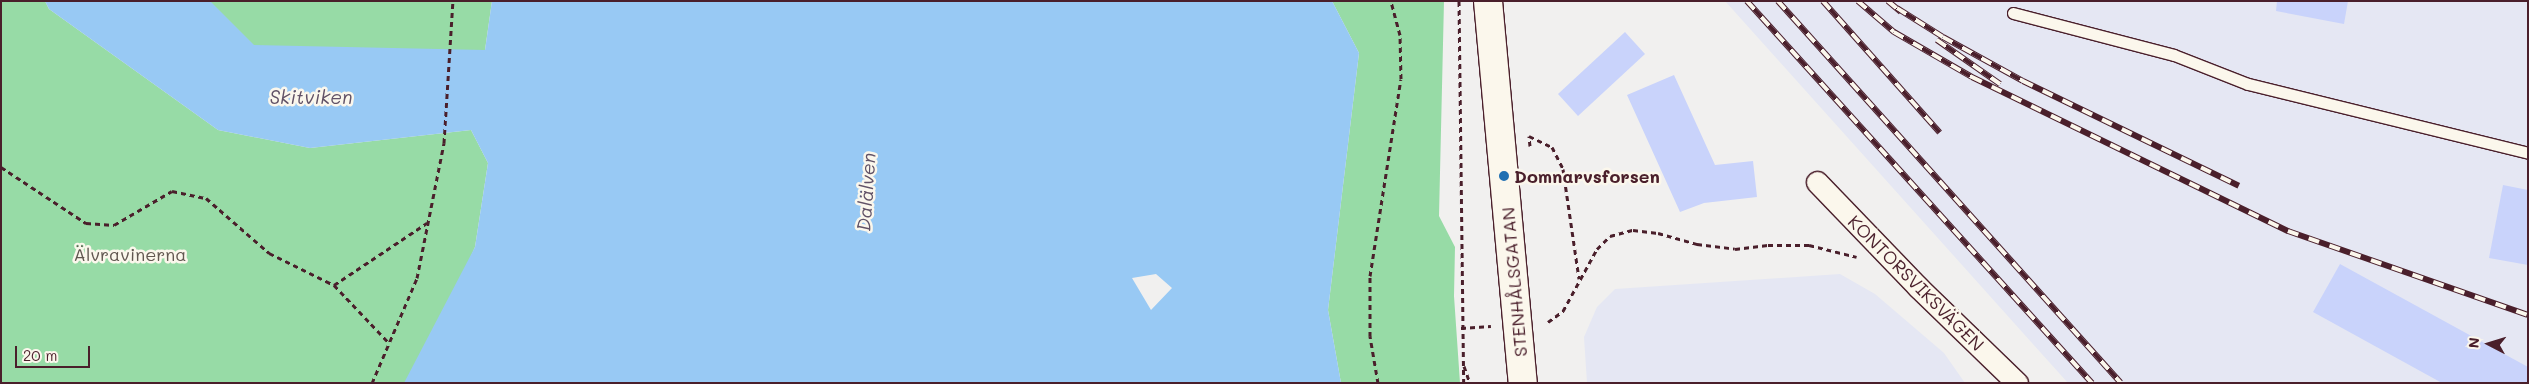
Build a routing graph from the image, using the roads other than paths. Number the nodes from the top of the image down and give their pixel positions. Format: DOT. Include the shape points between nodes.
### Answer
graph roads {
  1 [pos="1488,1"];
  2 [pos="2013,13"];
  3 [pos="2528,153"];
  4 [pos="1816,182"];
  5 [pos="1522,383"];
  6 [pos="2017,383"];
  1 -- 5 [label="street, STENHÅLSGATAN"];
  2 -- 3 [label="lane" via="2174,55 2248,84"];
  4 -- 6 [label="street, KONTORSVIKSVÄGEN" via="1918,288"];
}
